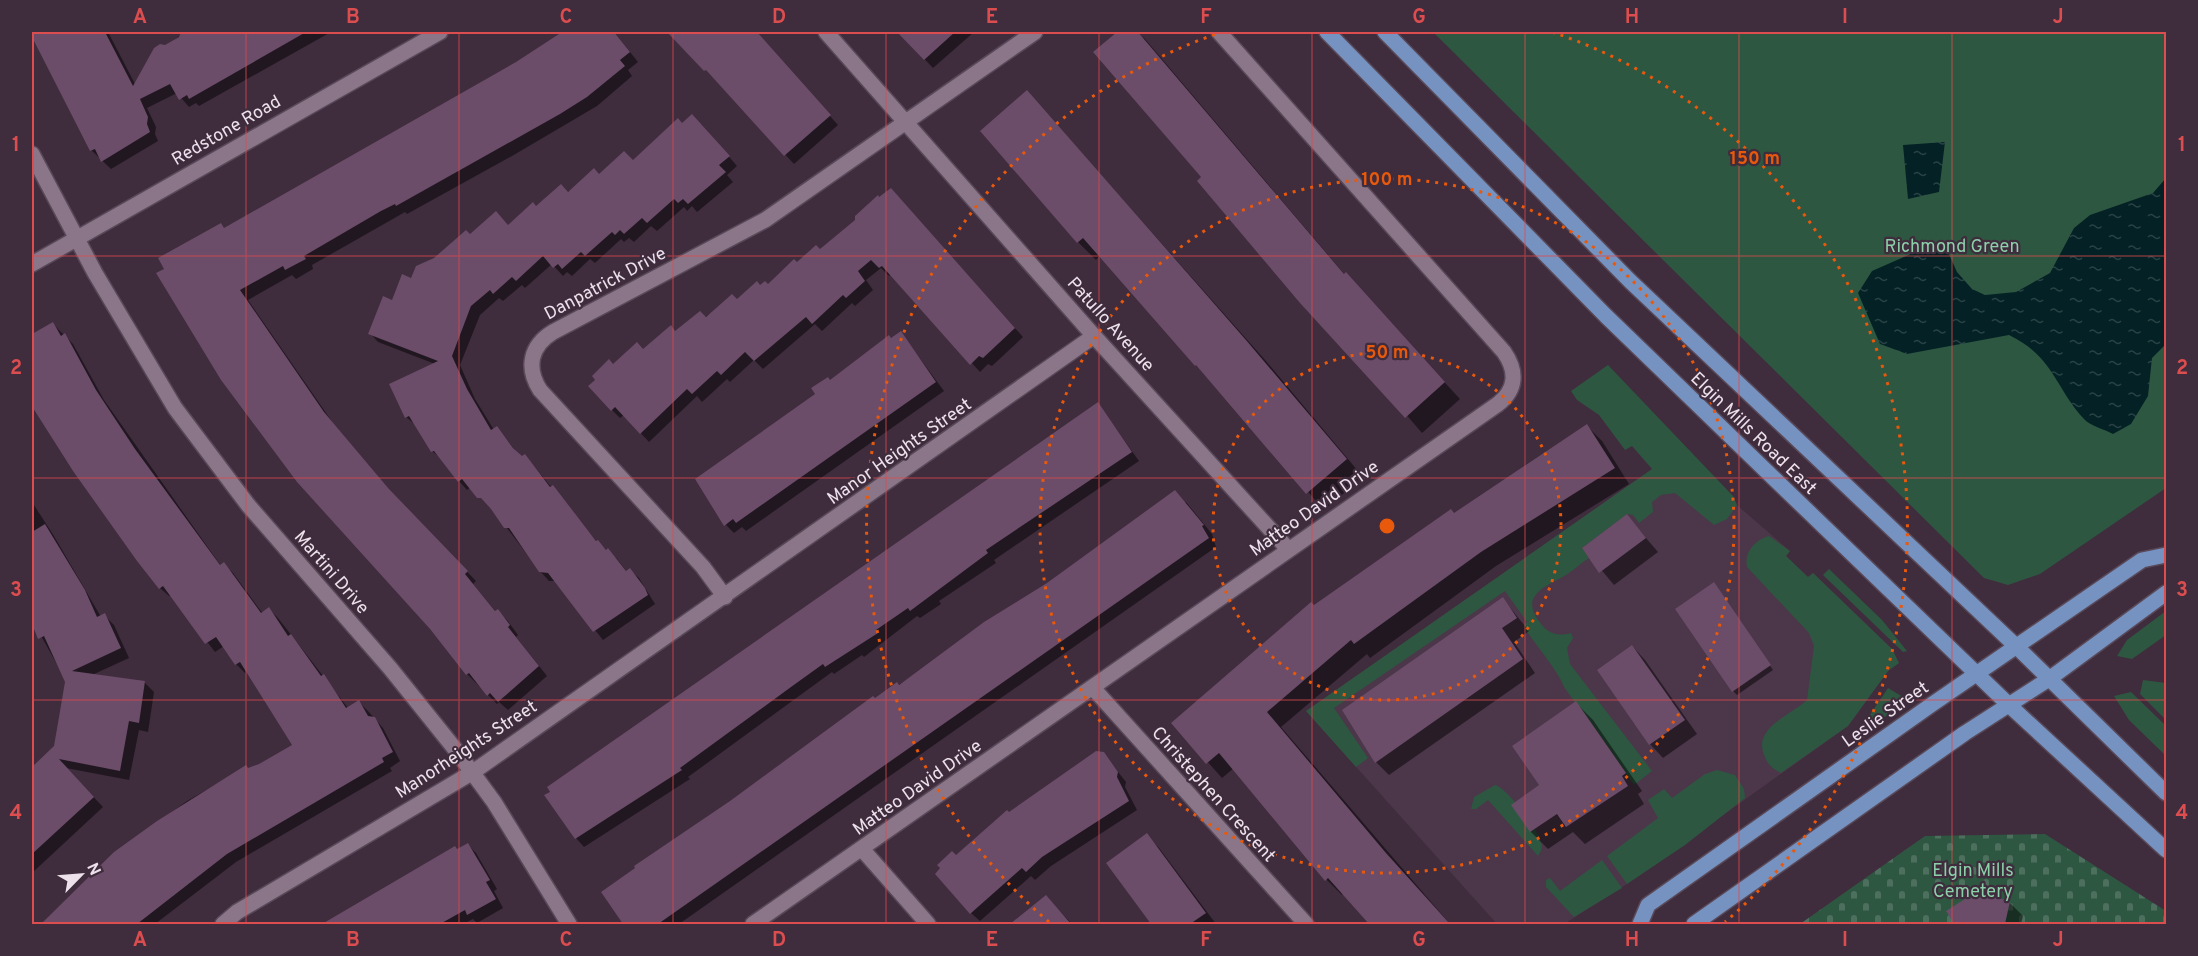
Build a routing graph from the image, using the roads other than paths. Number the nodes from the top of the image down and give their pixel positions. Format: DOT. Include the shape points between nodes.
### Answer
graph roads {
  1 [pos="440,32"];
  2 [pos="826,32"];
  3 [pos="1035,32"];
  4 [pos="1219,32"];
  5 [pos="1327,32"];
  6 [pos="1385,32"];
  7 [pos="908,122"];
  8 [pos="32,154"];
  9 [pos="76,239"];
  10 [pos="32,264"];
  11 [pos="1094,336"];
  12 [pos="1288,549"];
  13 [pos="2166,555"];
  14 [pos="2166,593"];
  15 [pos="725,597"];
  16 [pos="2018,648"];
  17 [pos="1978,674"];
  18 [pos="2049,679"];
  19 [pos="1093,688"];
  20 [pos="2009,705"];
  21 [pos="473,772"];
  22 [pos="2166,793"];
  23 [pos="862,849"];
  24 [pos="2166,850"];
  25 [pos="223,924"];
  26 [pos="570,924"];
  27 [pos="753,924"];
  28 [pos="928,924"];
  29 [pos="1306,924"];
  30 [pos="1640,924"];
  31 [pos="1694,924"];
  1 -- 9 [label="street, Redstone Road"];
  2 -- 7 [label="street, Patullo Avenue"];
  3 -- 7 [label="street"];
  4 -- 12 [label="street, Matteo David Drive" via="1504,352 1513,370 1512,389 1506,397"];
  5 -- 17 [label="main road, Elgin Mills Road East" via="1606,316"];
  6 -- 16 [label="main road, Elgin Mills Road East" via="1630,282"];
  7 -- 11 [label="street, Patullo Avenue"];
  7 -- 15 [label="street, Danpatrick Drive" via="765,220 553,332 535,351 530,368 540,390 703,567"];
  8 -- 9 [label="street, Martini Drive"];
  9 -- 10 [label="street, Redstone Road"];
  9 -- 21 [label="street, Martini Drive" via="175,408 248,505 383,660"];
  11 -- 12 [label="street, Patullo Avenue"];
  11 -- 15 [label="street, Manor Heights Street"];
  12 -- 19 [label="street, Matteo David Drive"];
  13 -- 16 [label="main road, Leslie Street" via="2142,560"];
  14 -- 18 [label="main road"];
  15 -- 21 [label="street, Manorheights Street"];
  16 -- 17 [label="main road, Leslie Street"];
  16 -- 18 [label="main road, Elgin Mills Road East"];
  17 -- 20 [label="main road, Elgin Mills Road East"];
  17 -- 30 [label="main road, Leslie Street" via="1648,905"];
  18 -- 20 [label="main road"];
  18 -- 22 [label="main road, Elgin Mills Road East"];
  19 -- 23 [label="street, Matteo David Drive"];
  19 -- 29 [label="street, Christephen Crescent"];
  20 -- 24 [label="main road, Elgin Mills Road East"];
  20 -- 31 [label="main road"];
  21 -- 25 [label="street, Manorheights Street"];
  21 -- 26 [label="street, Martini Drive"];
  23 -- 27 [label="street, Matteo David Drive"];
  23 -- 28 [label="street"];
}
